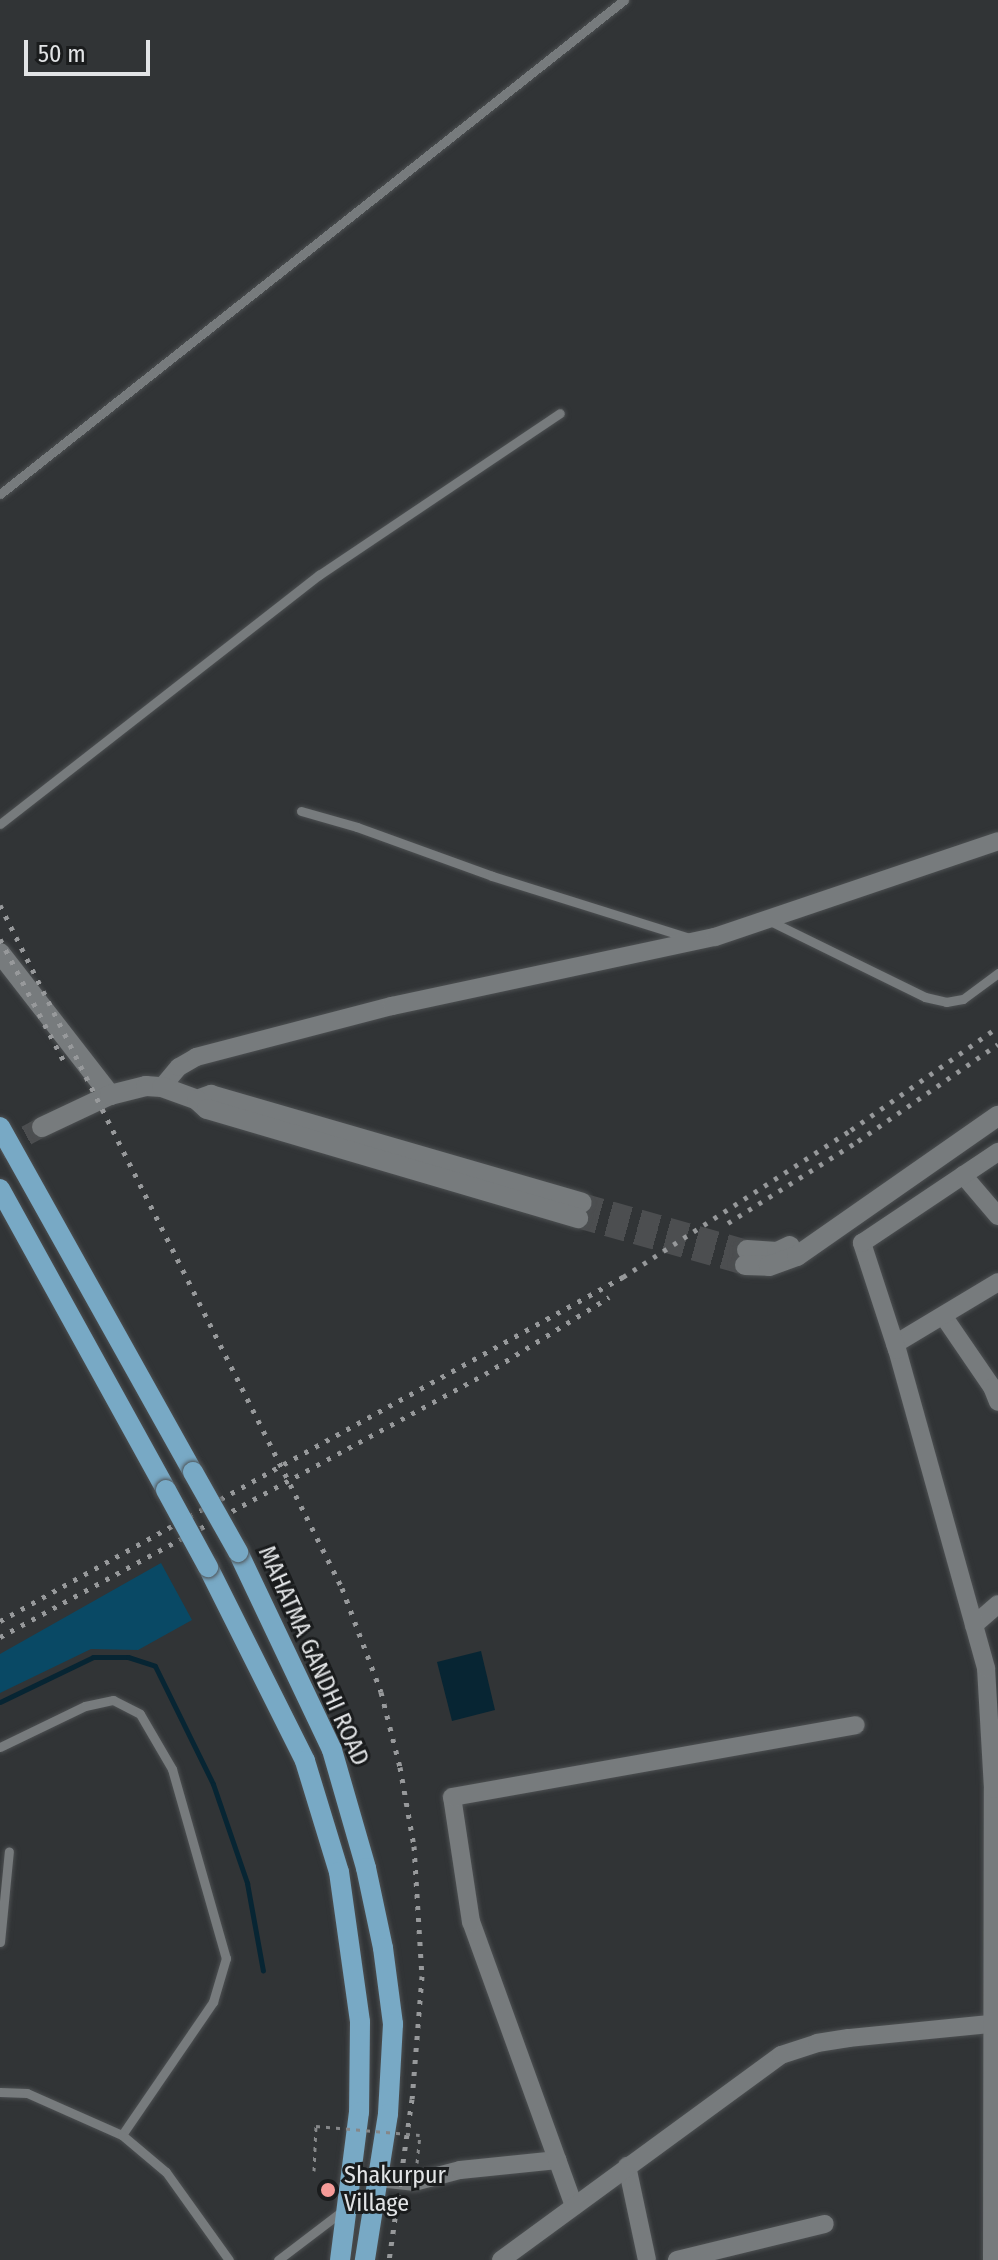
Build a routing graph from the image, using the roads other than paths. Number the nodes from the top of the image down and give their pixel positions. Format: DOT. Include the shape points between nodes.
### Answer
graph roads {
  1 [pos="624,0"];
  2 [pos="560,413"];
  3 [pos="0,494"];
  4 [pos="301,811"];
  5 [pos="0,824"];
  6 [pos="998,841"];
  7 [pos="767,919"];
  8 [pos="698,940"];
  9 [pos="0,953"];
  10 [pos="998,973"];
  11 [pos="162,1087"];
  12 [pos="110,1095"];
  13 [pos="998,1100"];
  14 [pos="998,1116"];
  15 [pos="0,1127"];
  16 [pos="42,1127"];
  17 [pos="998,1152"];
  18 [pos="963,1175"];
  19 [pos="0,1189"];
  20 [pos="580,1210"];
  21 [pos="998,1216"];
  22 [pos="998,1282"];
  23 [pos="944,1317"];
  24 [pos="895,1344"];
  25 [pos="998,1402"];
  26 [pos="998,1604"];
  27 [pos="974,1625"];
  28 [pos="856,1725"];
  29 [pos="0,1747"];
  30 [pos="9,1851"];
  31 [pos="0,1942"];
  32 [pos="995,2023"];
  33 [pos="0,2092"];
  34 [pos="122,2135"];
  35 [pos="557,2160"];
  36 [pos="627,2166"];
  37 [pos="378,2178"];
  38 [pos="574,2206"];
  39 [pos="347,2208"];
  40 [pos="825,2224"];
  41 [pos="229,2260"];
  42 [pos="278,2260"];
  43 [pos="340,2260"];
  44 [pos="367,2260"];
  45 [pos="501,2260"];
  46 [pos="647,2260"];
  47 [pos="677,2260"];
  48 [pos="992,2260"];
  1 -- 3 [label="lane"];
  2 -- 5 [label="lane" via="319,575"];
  4 -- 8 [label="lane"];
  6 -- 7 [label="street"];
  7 -- 8 [label="street"];
  7 -- 10 [label="lane" via="925,997 946,1002 963,999"];
  8 -- 11 [label="street" via="392,1006 196,1057"];
  9 -- 12 [label="street"];
  11 -- 12 [label="street"];
  11 -- 20 [label="street" via="197,1100 211,1095"];
  12 -- 16 [label="street"];
  13 -- 14 [label="street" via="790,1246 746,1257 769,1266 797,1256"];
  15 -- 37 [label="main road, MAHATMA GANDHI ROAD, bridge" via="238,1552 332,1750 366,1868 393,2024"];
  17 -- 18 [label="street"];
  18 -- 21 [label="street"];
  18 -- 24 [label="street" via="862,1243"];
  19 -- 39 [label="main road, MAHATMA GANDHI ROAD, bridge" via="208,1567 305,1761 339,1872 360,2022 359,2112"];
  22 -- 23 [label="street"];
  23 -- 24 [label="street"];
  23 -- 25 [label="street"];
  24 -- 27 [label="street"];
  26 -- 27 [label="street"];
  27 -- 32 [label="street" via="991,1716"];
  28 -- 35 [label="street" via="452,1797 471,1922"];
  29 -- 34 [label="lane" via="85,1706 113,1700 140,1714 172,1769 226,1958 213,2002"];
  30 -- 31 [label="lane"];
  32 -- 36 [label="street" via="849,2038 781,2055"];
  32 -- 48 [label="street"];
  33 -- 34 [label="lane" via="27,2093"];
  34 -- 41 [label="lane" via="166,2172"];
  35 -- 37 [label="street" via="460,2170 414,2182"];
  35 -- 38 [label="street"];
  36 -- 38 [label="street"];
  36 -- 46 [label="street"];
  37 -- 44 [label="main road, MAHATMA GANDHI ROAD"];
  38 -- 45 [label="street"];
  39 -- 42 [label="lane"];
  39 -- 43 [label="main road, MAHATMA GANDHI ROAD"];
  40 -- 47 [label="street"];
}
